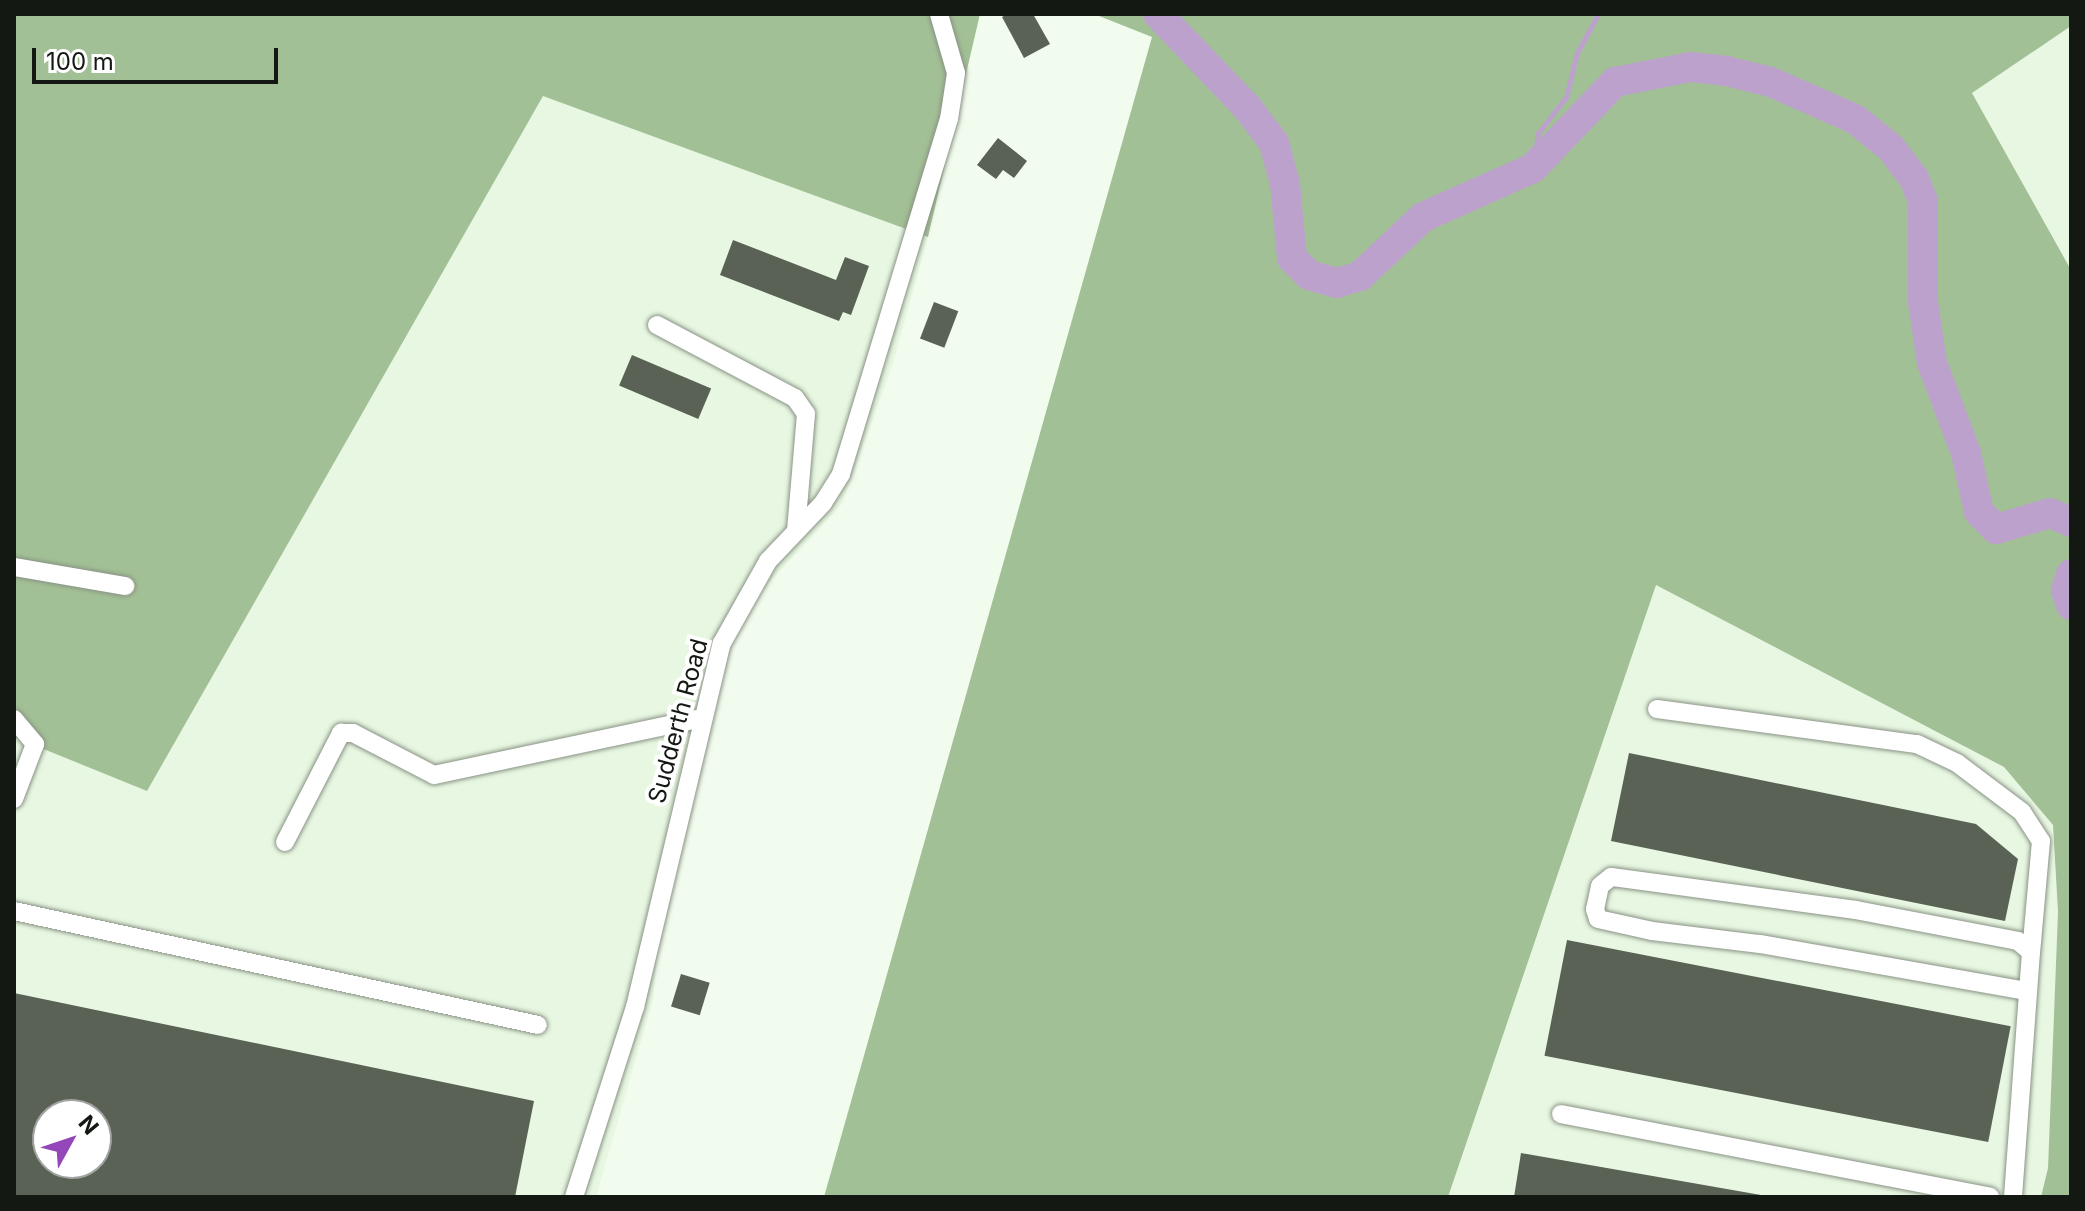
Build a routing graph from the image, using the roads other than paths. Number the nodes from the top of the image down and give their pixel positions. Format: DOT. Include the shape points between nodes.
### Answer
graph roads {
  1 [pos="939,14"];
  2 [pos="657,325"];
  3 [pos="796,531"];
  4 [pos="14,567"];
  5 [pos="125,586"];
  6 [pos="1657,709"];
  7 [pos="702,718"];
  8 [pos="14,719"];
  9 [pos="14,799"];
  10 [pos="285,842"];
  11 [pos="14,911"];
  12 [pos="2031,952"];
  13 [pos="2027,991"];
  14 [pos="538,1025"];
  15 [pos="1561,1114"];
  16 [pos="574,1197"];
  17 [pos="1990,1197"];
  18 [pos="2013,1197"];
  1 -- 3 [label="street, Sudderth Road" via="956,73 949,119 841,474"];
  2 -- 3 [label="street" via="795,398 806,414"];
  3 -- 7 [label="street, Sudderth Road" via="750,586 722,643"];
  4 -- 5 [label="street"];
  6 -- 12 [label="street" via="1917,744 1957,763 2022,812 2041,841"];
  7 -- 10 [label="street" via="434,775 353,733 341,733 331,742"];
  7 -- 16 [label="street, Sudderth Road" via="635,1007"];
  8 -- 9 [label="street" via="35,744"];
  11 -- 14 [label="street"];
  12 -- 13 [label="street"];
  12 -- 13 [label="street" via="2018,941 1943,925 1611,877 1600,886 1595,909 1598,919 1652,931 1760,944"];
  13 -- 18 [label="street"];
  15 -- 17 [label="street"];
}
